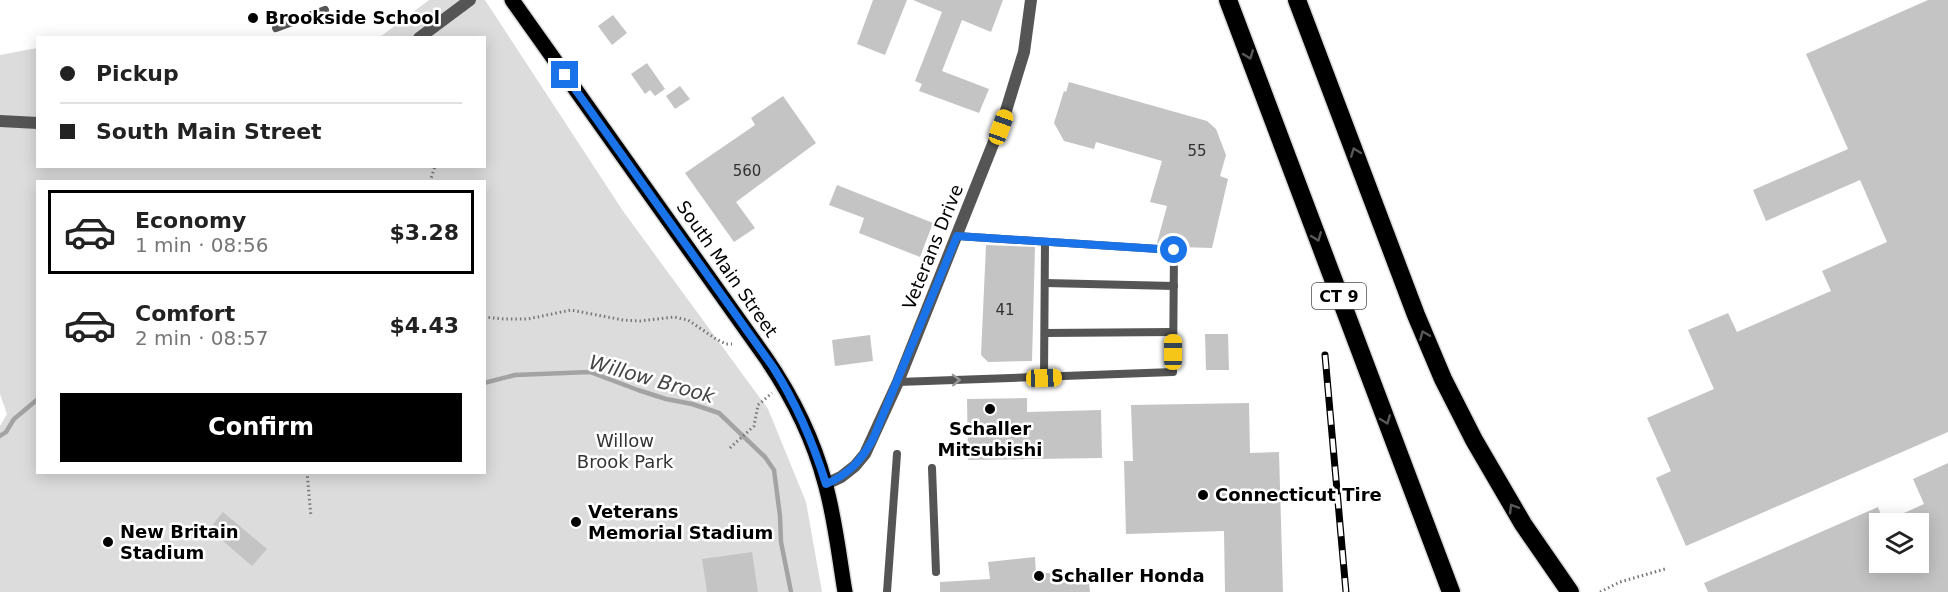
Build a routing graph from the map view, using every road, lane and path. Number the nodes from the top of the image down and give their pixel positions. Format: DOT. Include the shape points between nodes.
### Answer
graph roads {
  1 [pos="470,0"];
  2 [pos="512,0"];
  3 [pos="1031,0"];
  4 [pos="1228,0"];
  5 [pos="1297,0"];
  6 [pos="325,10"];
  7 [pos="276,28"];
  8 [pos="422,36"];
  9 [pos="0,121"];
  10 [pos="36,123"];
  11 [pos="957,236"];
  12 [pos="1045,243"];
  13 [pos="1045,283"];
  14 [pos="1173,286"];
  15 [pos="486,316"];
  16 [pos="1173,332"];
  17 [pos="1045,333"];
  18 [pos="732,344"];
  19 [pos="1044,378"];
  20 [pos="898,382"];
  21 [pos="772,393"];
  22 [pos="730,448"];
  23 [pos="897,454"];
  24 [pos="932,468"];
  25 [pos="307,474"];
  26 [pos="826,484"];
  27 [pos="311,517"];
  28 [pos="1665,569"];
  29 [pos="936,572"];
  30 [pos="845,592"];
  31 [pos="887,592"];
  32 [pos="1451,592"];
  33 [pos="1570,592"];
  34 [pos="1600,592"];
  1 -- 8 [label="street"];
  2 -- 26 [label="main road, South Main Street" via="773,367 807,431"];
  3 -- 11 [label="street, Veterans Drive" via="1018,76"];
  4 -- 32 [label="highway, CT 9, one-way"];
  33 -- 5 [label="highway, one-way" via="1523,524 1474,440 1434,360"];
  6 -- 7 [label="lane"];
  9 -- 10 [label="street"];
  11 -- 12 [label="lane"];
  11 -- 20 [label="street, Veterans Drive"];
  12 -- 13 [label="lane"];
  12 -- 14 [label="lane" via="1174,250"];
  13 -- 14 [label="lane"];
  13 -- 17 [label="lane"];
  14 -- 16 [label="lane"];
  15 -- 18 [label="path" via="528,319 571,310 632,321 674,317 688,320 716,339"];
  16 -- 17 [label="lane"];
  16 -- 19 [label="lane" via="1173,372"];
  17 -- 19 [label="lane"];
  20 -- 19 [label="lane, one-way"];
  20 -- 26 [label="street, Veterans Drive" via="865,454 841,477"];
  21 -- 22 [label="path" via="758,405 754,426"];
  23 -- 31 [label="lane"];
  24 -- 29 [label="lane"];
  25 -- 27 [label="path"];
  26 -- 30 [label="main road, South Main Street"];
  28 -- 34 [label="path"];
}
